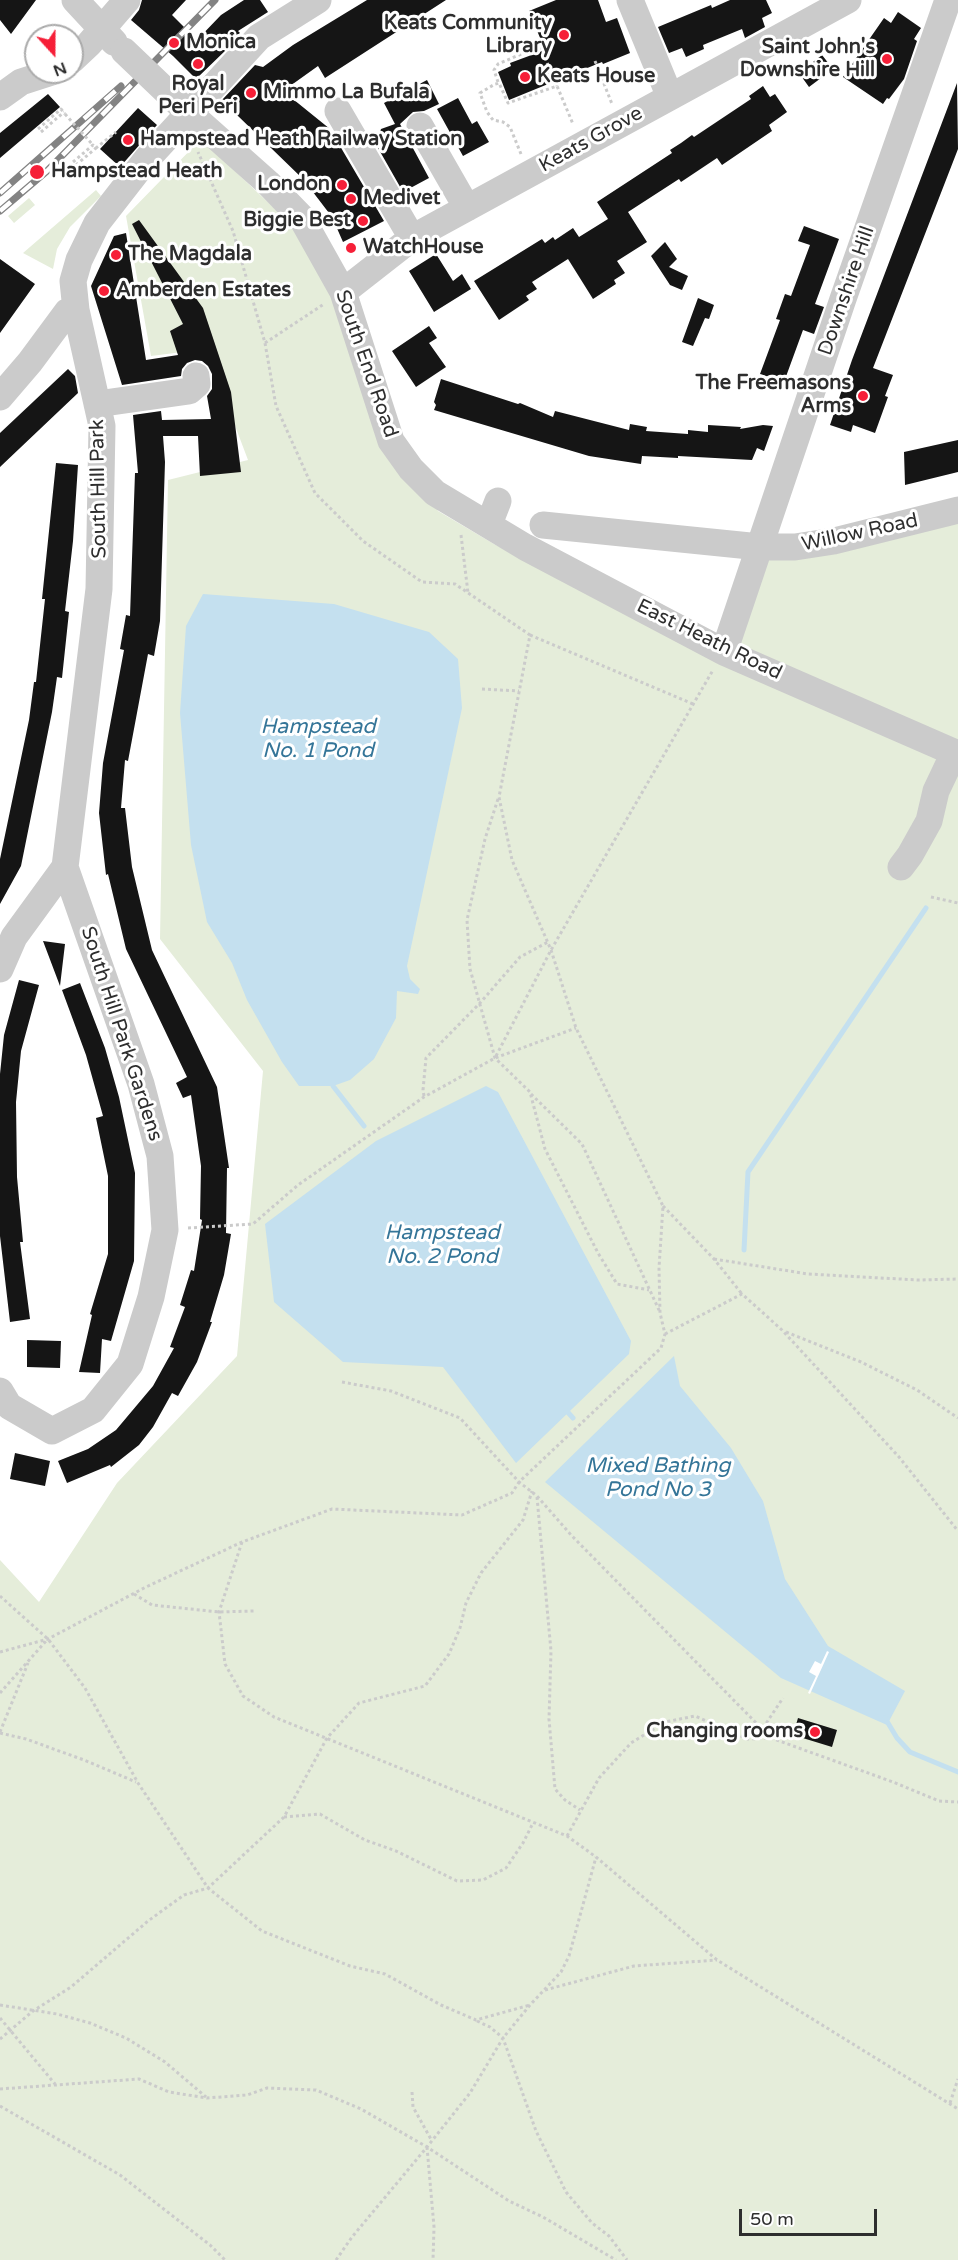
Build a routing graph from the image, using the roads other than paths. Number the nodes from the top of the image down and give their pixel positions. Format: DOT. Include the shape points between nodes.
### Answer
graph roads {
  1 [pos="75,0"];
  2 [pos="127,0"];
  3 [pos="318,0"];
  4 [pos="630,0"];
  5 [pos="848,0"];
  6 [pos="948,0"];
  7 [pos="102,30"];
  8 [pos="84,48"];
  9 [pos="24,81"];
  10 [pos="0,97"];
  11 [pos="670,97"];
  12 [pos="338,111"];
  13 [pos="194,118"];
  14 [pos="420,126"];
  15 [pos="467,208"];
  16 [pos="412,238"];
  17 [pos="343,292"];
  18 [pos="76,310"];
  19 [pos="196,376"];
  20 [pos="0,397"];
  21 [pos="97,404"];
  22 [pos="958,510"];
  23 [pos="478,511"];
  24 [pos="543,525"];
  25 [pos="760,547"];
  26 [pos="724,652"];
  27 [pos="956,754"];
  28 [pos="65,867"];
  29 [pos="901,867"];
  30 [pos="0,969"];
  31 [pos="0,1391"];
  1 -- 7 [label="street, South End Road"];
  2 -- 7 [label="street"];
  3 -- 13 [label="street, South Hill Park" via="259,38"];
  4 -- 11 [label="street"];
  5 -- 11 [label="street, Keats Grove"];
  6 -- 25 [label="street, Downshire Hill"];
  7 -- 8 [label="street"];
  7 -- 13 [label="street, South End Road, bridge"];
  9 -- 10 [label="street"];
  11 -- 15 [label="street, Keats Grove"];
  12 -- 16 [label="street"];
  13 -- 17 [label="street, South End Road" via="268,183 301,218"];
  13 -- 18 [label="street, South Hill Park" via="146,160 98,223 73,281"];
  14 -- 15 [label="street"];
  15 -- 16 [label="street, Keats Grove"];
  16 -- 17 [label="street, Keats Grove"];
  17 -- 23 [label="street, South End Road" via="391,441 435,494"];
  18 -- 20 [label="street" via="68,312"];
  18 -- 21 [label="street, South Hill Park"];
  19 -- 21 [label="street" via="197,384 189,390"];
  21 -- 28 [label="street, South Hill Park" via="102,426 99,589"];
  22 -- 25 [label="street, Willow Road" via="834,541"];
  23 -- 26 [label="street, East Heath Road" via="525,547"];
  24 -- 25 [label="street"];
  25 -- 26 [label="street, Downshire Hill"];
  26 -- 27 [label="street, East Heath Road"];
  27 -- 29 [label="street" via="936,791 929,821"];
  28 -- 30 [label="street" via="15,937"];
  28 -- 31 [label="street, South Hill Park Gardens" via="144,1095 160,1156 165,1230 151,1297 130,1364 93,1410 52,1431 9,1406"];
}
